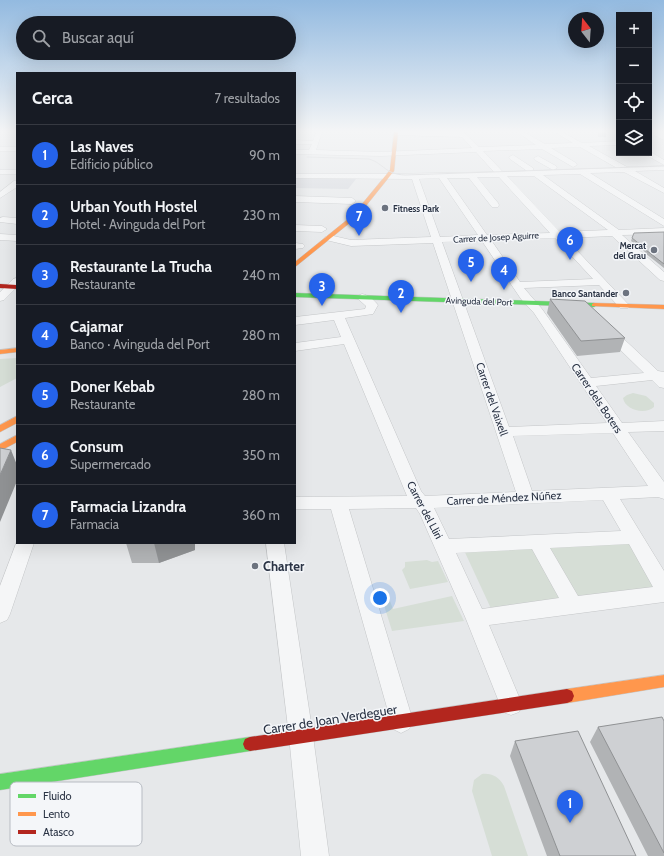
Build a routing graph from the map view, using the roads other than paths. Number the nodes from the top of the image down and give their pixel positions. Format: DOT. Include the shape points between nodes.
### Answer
graph roads {
  1 [pos="0,172"];
  2 [pos="16,172"];
  3 [pos="371,172"];
  4 [pos="390,172"];
  5 [pos="435,172"];
  6 [pos="440,172"];
  7 [pos="449,172"];
  8 [pos="532,172"];
  9 [pos="583,172"];
  10 [pos="630,172"];
  11 [pos="500,173"];
  12 [pos="470,174"];
  13 [pos="296,176"];
  14 [pos="387,176"];
  15 [pos="415,177"];
  16 [pos="366,181"];
  17 [pos="16,184"];
  18 [pos="664,191"];
  19 [pos="16,192"];
  20 [pos="2,193"];
  21 [pos="354,198"];
  22 [pos="296,199"];
  23 [pos="495,205"];
  24 [pos="342,210"];
  25 [pos="3,220"];
  26 [pos="16,220"];
  27 [pos="664,223"];
  28 [pos="325,227"];
  29 [pos="296,228"];
  30 [pos="664,230"];
  31 [pos="616,233"];
  32 [pos="557,234"];
  33 [pos="0,237"];
  34 [pos="484,237"];
  35 [pos="16,238"];
  36 [pos="329,238"];
  37 [pos="438,240"];
  38 [pos="301,244"];
  39 [pos="296,264"];
  40 [pos="662,274"];
  41 [pos="603,282"];
  42 [pos="11,285"];
  43 [pos="518,285"];
  44 [pos="296,295"];
  45 [pos="362,297"];
  46 [pos="0,298"];
  47 [pos="459,301"];
  48 [pos="530,303"];
  49 [pos="624,306"];
  50 [pos="664,307"];
  51 [pos="338,316"];
  52 [pos="593,318"];
  53 [pos="296,321"];
  54 [pos="349,340"];
  55 [pos="296,347"];
  56 [pos="16,350"];
  57 [pos="0,352"];
  58 [pos="661,378"];
  59 [pos="586,383"];
  60 [pos="16,420"];
  61 [pos="664,426"];
  62 [pos="0,428"];
  63 [pos="618,428"];
  64 [pos="503,432"];
  65 [pos="663,491"];
  66 [pos="608,494"];
  67 [pos="526,497"];
  68 [pos="338,502"];
  69 [pos="421,502"];
  70 [pos="296,503"];
  71 [pos="633,536"];
  72 [pos="537,542"];
  73 [pos="25,544"];
  74 [pos="275,544"];
  75 [pos="443,546"];
  76 [pos="664,588"];
  77 [pos="664,594"];
  78 [pos="573,605"];
  79 [pos="0,614"];
  80 [pos="476,619"];
  81 [pos="664,682"];
  82 [pos="511,704"];
  83 [pos="401,721"];
  84 [pos="301,736"];
  85 [pos="0,782"];
  86 [pos="315,856"];
  1 -- 2 [label="street"];
  3 -- 16 [label="main road"];
  4 -- 14 [label="main road"];
  5 -- 15 [label="street"];
  6 -- 34 [label="street, Carrer dels Boters"];
  7 -- 12 [label="street"];
  8 -- 9 [label="street"];
  8 -- 11 [label="street"];
  8 -- 31 [label="street"];
  9 -- 27 [label="street"];
  10 -- 18 [label="street"];
  11 -- 12 [label="street"];
  11 -- 32 [label="street"];
  12 -- 23 [label="street"];
  13 -- 16 [label="street"];
  14 -- 15 [label="street"];
  14 -- 16 [label="street"];
  14 -- 36 [label="main road" via="355,216"];
  15 -- 37 [label="street, Carrer del Vaixell"];
  17 -- 20 [label="street"];
  19 -- 20 [label="street"];
  21 -- 22 [label="street"];
  21 -- 24 [label="main road"];
  25 -- 26 [label="street"];
  28 -- 29 [label="street"];
  28 -- 38 [label="main road"];
  30 -- 31 [label="street, Carrer de Josep Aguirre"];
  31 -- 32 [label="street, Carrer de Josep Aguirre"];
  31 -- 40 [label="street"];
  32 -- 34 [label="street, Carrer de Josep Aguirre"];
  32 -- 41 [label="street"];
  33 -- 35 [label="street"];
  34 -- 37 [label="street, Carrer de Josep Aguirre"];
  34 -- 43 [label="street, Carrer dels Boters"];
  36 -- 37 [label="street, Carrer de Josep Aguirre" via="351,243"];
  36 -- 39 [label="main road"];
  37 -- 47 [label="street, Carrer del Vaixell"];
  41 -- 43 [label="street"];
  41 -- 49 [label="street"];
  42 -- 46 [label="street"];
  43 -- 48 [label="street, Carrer dels Boters"];
  44 -- 45 [label="main road, Avinguda del Port"];
  45 -- 47 [label="main road, Avinguda del Port"];
  45 -- 51 [label="street" via="372,305 369,312"];
  47 -- 48 [label="main road, Avinguda del Port"];
  47 -- 64 [label="street, Carrer del Vaixell"];
  48 -- 49 [label="main road, Avinguda del Port"];
  48 -- 59 [label="street, Carrer dels Boters"];
  49 -- 50 [label="main road, Avinguda del Port"];
  51 -- 53 [label="street"];
  51 -- 54 [label="street, Carrer del Lliri"];
  52 -- 58 [label="street"];
  54 -- 55 [label="street"];
  54 -- 69 [label="street, Carrer del Lliri" via="414,493"];
  56 -- 57 [label="main road"];
  58 -- 59 [label="street"];
  59 -- 63 [label="street, Carrer dels Boters"];
  60 -- 62 [label="main road"];
  61 -- 63 [label="street"];
  63 -- 64 [label="street"];
  63 -- 65 [label="street, Carrer dels Boters"];
  64 -- 67 [label="street, Carrer del Vaixell"];
  65 -- 66 [label="street, Carrer de Méndez Núñez"];
  66 -- 67 [label="street, Carrer de Méndez Núñez"];
  66 -- 71 [label="street"];
  67 -- 69 [label="street, Carrer de Méndez Núñez"];
  68 -- 69 [label="street, Carrer de Méndez Núñez"];
  68 -- 70 [label="street, Carrer de Méndez Núñez"];
  68 -- 83 [label="street"];
  69 -- 75 [label="street, Carrer del Lliri"];
  71 -- 72 [label="street"];
  71 -- 76 [label="street"];
  72 -- 75 [label="street"];
  72 -- 78 [label="street"];
  73 -- 79 [label="street"];
  74 -- 84 [label="street"];
  75 -- 80 [label="street, Carrer del Lliri"];
  77 -- 78 [label="street"];
  78 -- 80 [label="street"];
  80 -- 82 [label="street, Carrer del Lliri"];
  81 -- 82 [label="main road, Carrer de Joan Verdeguer"];
  82 -- 83 [label="main road, Carrer de Joan Verdeguer"];
  83 -- 84 [label="main road, Carrer de Joan Verdeguer"];
  84 -- 85 [label="main road, Carrer de Joan Verdeguer"];
  84 -- 86 [label="street"];
}
